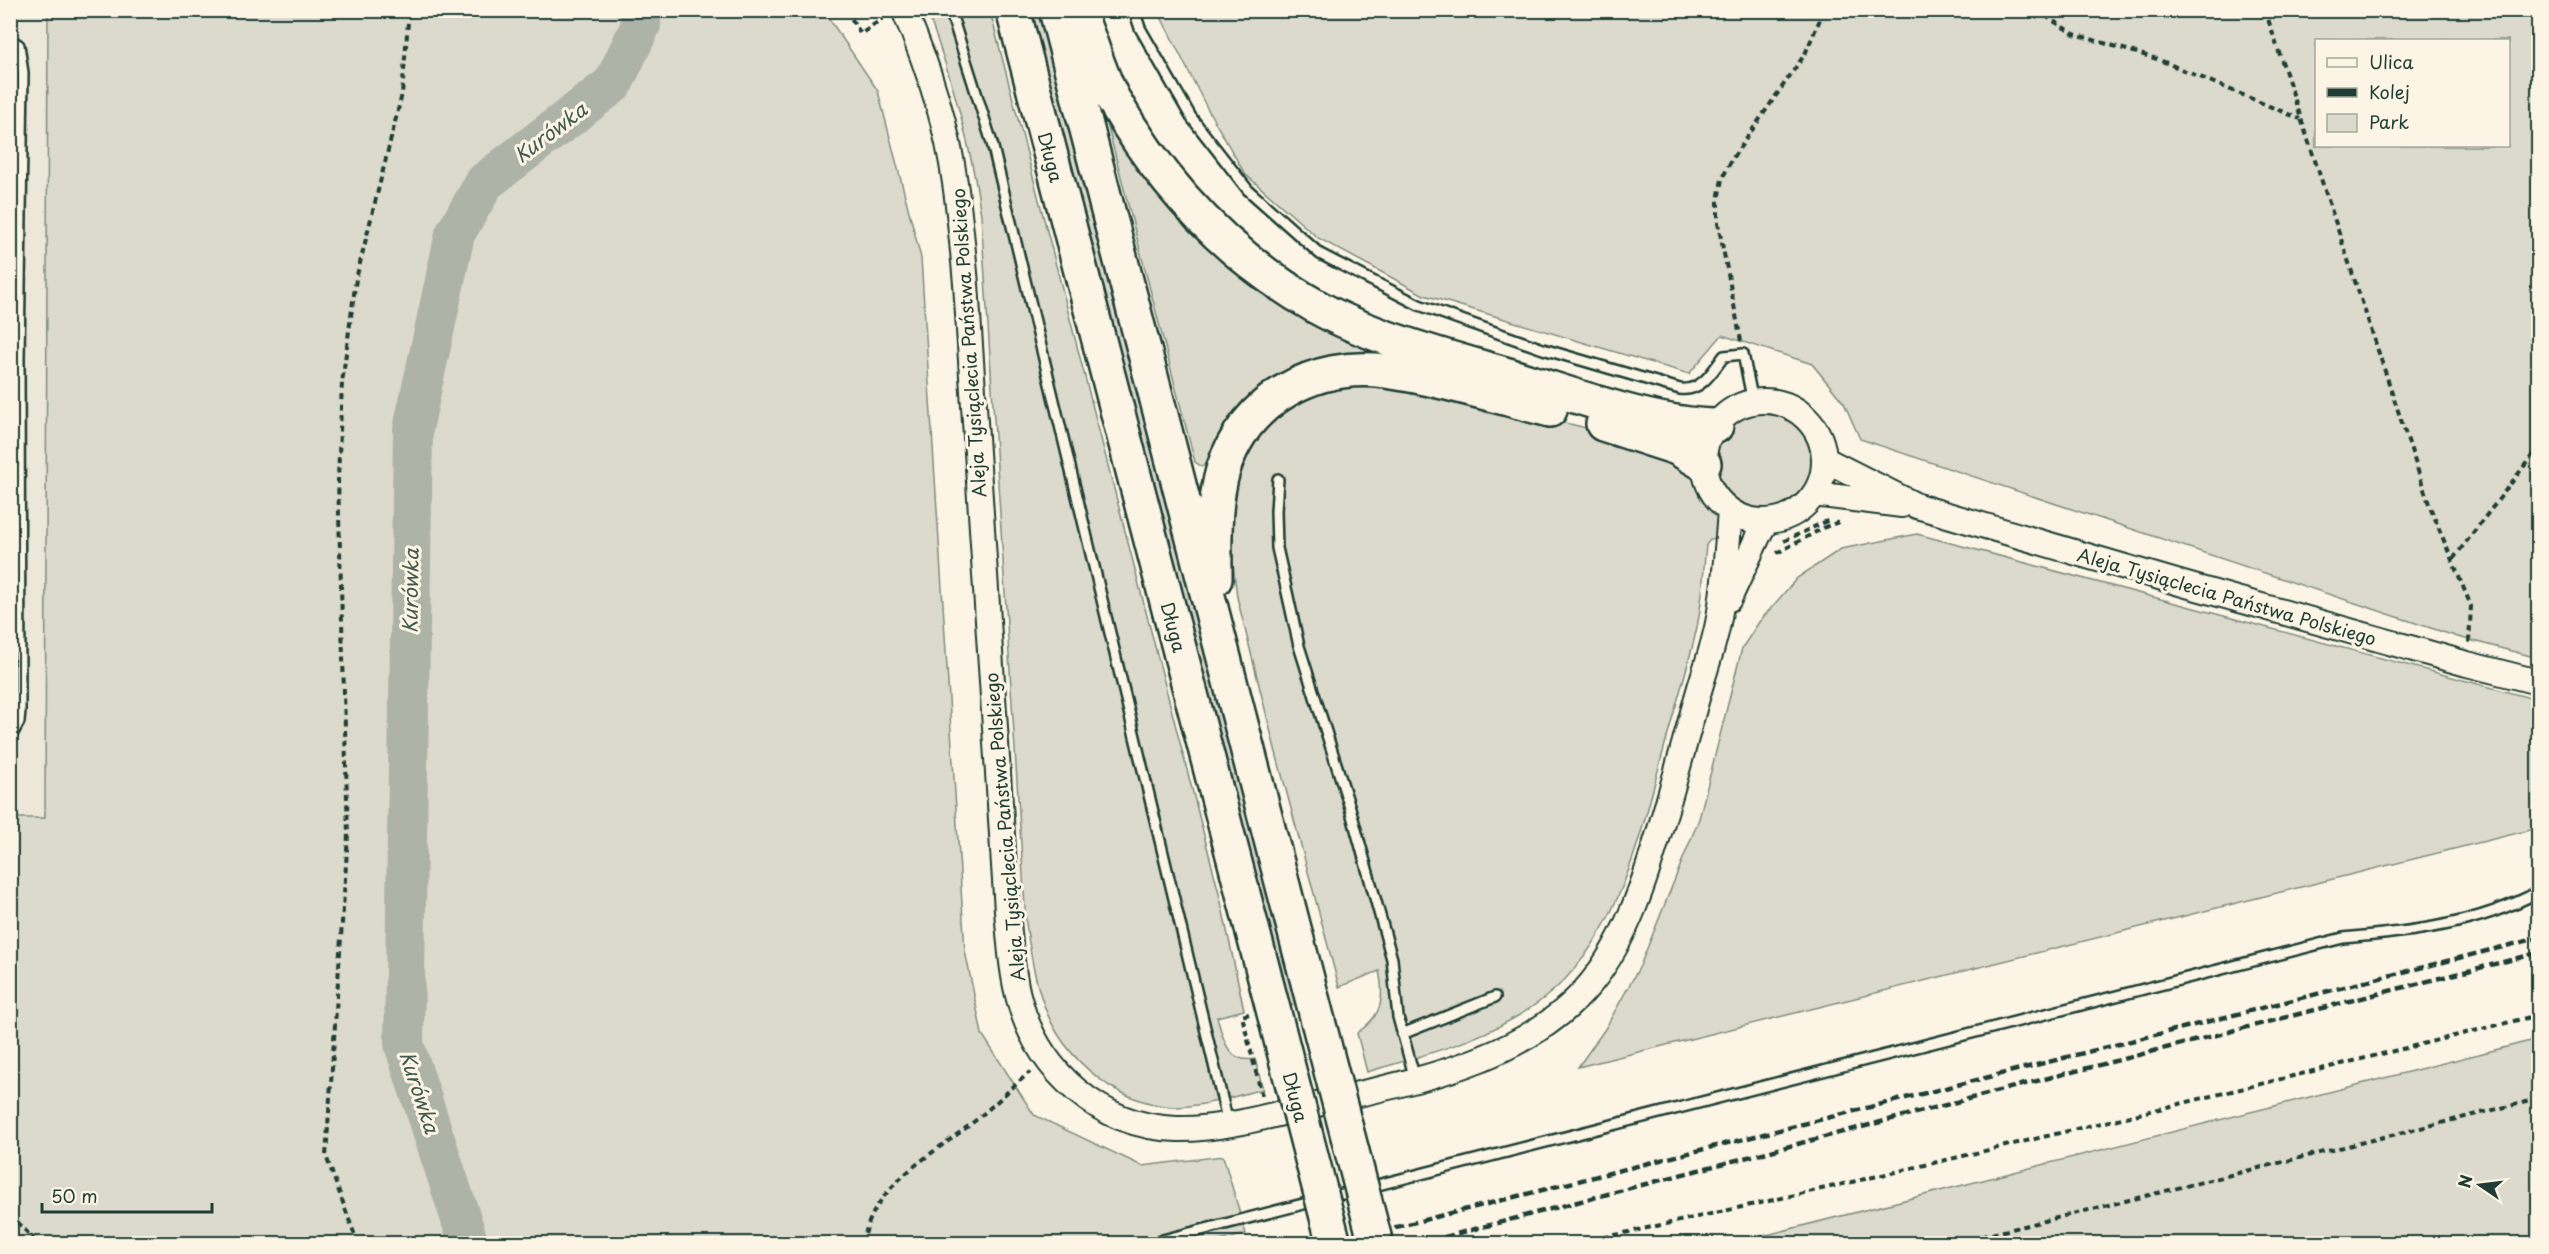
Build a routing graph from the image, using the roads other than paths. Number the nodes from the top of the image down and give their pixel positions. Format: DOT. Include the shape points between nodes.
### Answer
graph roads {
  1 [pos="950,10"];
  2 [pos="1013,10"];
  3 [pos="1056,10"];
  4 [pos="1077,10"];
  5 [pos="1134,10"];
  6 [pos="894,14"];
  7 [pos="10,39"];
  8 [pos="1753,402"];
  9 [pos="1716,426"];
  10 [pos="1824,459"];
  11 [pos="1704,464"];
  12 [pos="1278,479"];
  13 [pos="1814,494"];
  14 [pos="1917,506"];
  15 [pos="1730,511"];
  16 [pos="1768,520"];
  17 [pos="1718,623"];
  18 [pos="1216,626"];
  19 [pos="2538,682"];
  20 [pos="10,738"];
  21 [pos="2538,892"];
  22 [pos="1495,997"];
  23 [pos="1402,1034"];
  24 [pos="1415,1078"];
  25 [pos="1228,1123"];
  26 [pos="1147,1244"];
  27 [pos="1334,1244"];
  28 [pos="1376,1244"];
  1 -- 25 [label="lane" via="992,143"];
  2 -- 27 [label="highway, Długa, bridge"];
  3 -- 18 [label="highway"];
  4 -- 9 [label="highway" via="1111,95 1164,176 1228,244 1280,284 1348,322 1418,348 1628,410 1680,423"];
  5 -- 8 [label="lane" via="1140,28 1191,117 1248,190 1320,254 1419,305 1543,349 1680,389 1690,391 1701,384 1724,356 1743,354"];
  6 -- 25 [label="street, Aleja Tysiąclecia Państwa Polskiego" via="927,68 939,104 955,182 1008,922 1018,996 1030,1031 1046,1058 1088,1100 1124,1119 1151,1126 1179,1129"];
  7 -- 20 [label="lane" via="19,45 23,73 20,710 19,722"];
  8 -- 9 [label="street" via="1732,411"];
  8 -- 10 [label="street" via="1767,401 1796,410 1807,419 1822,445"];
  9 -- 11 [label="street" via="1707,444"];
  10 -- 13 [label="street"];
  10 -- 14 [label="street, Aleja Tysiąclecia Państwa Polskiego"];
  11 -- 15 [label="street" via="1712,490"];
  11 -- 18 [label="highway" via="1677,448 1608,425 1403,374 1354,370 1324,373 1275,398 1249,424 1227,460 1219,490 1216,529"];
  12 -- 23 [label="lane" via="1277,548 1299,646 1392,958"];
  13 -- 14 [label="street, Aleja Tysiąclecia Państwa Polskiego"];
  13 -- 16 [label="street" via="1802,507"];
  14 -- 19 [label="street, Aleja Tysiąclecia Państwa Polskiego"];
  15 -- 16 [label="street" via="1749,519"];
  15 -- 17 [label="street, Aleja Tysiąclecia Państwa Polskiego"];
  16 -- 17 [label="street, Aleja Tysiąclecia Państwa Polskiego"];
  17 -- 24 [label="street, Aleja Tysiąclecia Państwa Polskiego" via="1652,857 1629,919 1599,973 1567,1007 1521,1040 1478,1060"];
  18 -- 28 [label="highway, bridge"];
  21 -- 26 [label="lane" via="2509,908 2419,931 2343,938"];
  22 -- 23 [label="lane"];
  23 -- 24 [label="lane"];
  24 -- 25 [label="street, Aleja Tysiąclecia Państwa Polskiego"];
}
